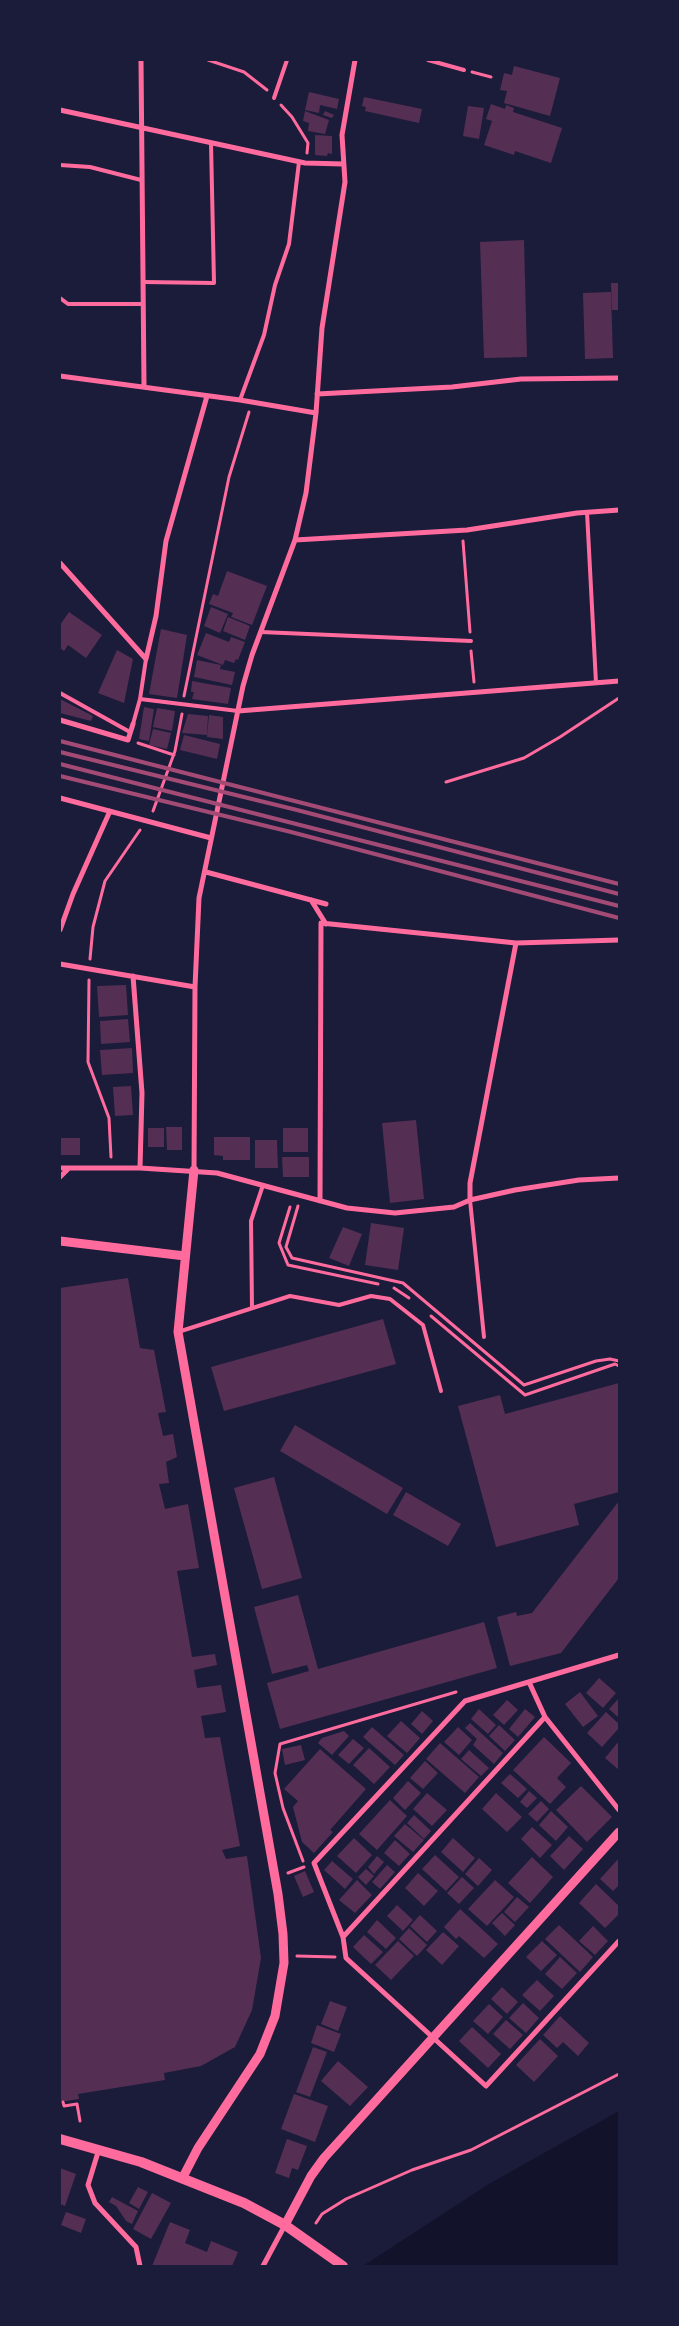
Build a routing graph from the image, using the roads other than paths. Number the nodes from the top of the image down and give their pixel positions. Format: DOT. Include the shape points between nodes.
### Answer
graph roads {
  1 [pos="141,60"];
  2 [pos="287,60"];
  3 [pos="355,60"];
  4 [pos="428,60"];
  5 [pos="464,70"];
  6 [pos="274,98"];
  7 [pos="60,110"];
  8 [pos="141,127"];
  9 [pos="211,143"];
  10 [pos="299,162"];
  11 [pos="343,164"];
  12 [pos="60,165"];
  13 [pos="141,180"];
  14 [pos="143,282"];
  15 [pos="60,298"];
  16 [pos="143,304"];
  17 [pos="60,376"];
  18 [pos="619,378"];
  19 [pos="144,386"];
  20 [pos="317,394"];
  21 [pos="207,396"];
  22 [pos="240,400"];
  23 [pos="316,413"];
  24 [pos="619,510"];
  25 [pos="587,512"];
  26 [pos="295,540"];
  27 [pos="60,563"];
  28 [pos="261,632"];
  29 [pos="471,641"];
  30 [pos="146,660"];
  31 [pos="619,681"];
  32 [pos="596,683"];
  33 [pos="60,693"];
  34 [pos="140,699"];
  35 [pos="238,710"];
  36 [pos="60,720"];
  37 [pos="133,724"];
  38 [pos="130,732"];
  39 [pos="60,798"];
  40 [pos="110,810"];
  41 [pos="211,838"];
  42 [pos="206,872"];
  43 [pos="311,900"];
  44 [pos="326,904"];
  45 [pos="326,924"];
  46 [pos="60,930"];
  47 [pos="619,940"];
  48 [pos="516,943"];
  49 [pos="60,964"];
  50 [pos="133,976"];
  51 [pos="195,987"];
  52 [pos="60,1168"];
  53 [pos="68,1168"];
  54 [pos="140,1168"];
  55 [pos="194,1170"];
  56 [pos="60,1178"];
  57 [pos="619,1178"];
  58 [pos="263,1185"];
  59 [pos="470,1200"];
  60 [pos="320,1201"];
  61 [pos="60,1241"];
  62 [pos="185,1256"];
  63 [pos="252,1308"];
  64 [pos="178,1332"];
  65 [pos="484,1337"];
  66 [pos="440,1391"];
  67 [pos="619,1655"];
  68 [pos="529,1682"];
  69 [pos="545,1717"];
  70 [pos="619,1810"];
  71 [pos="619,1832"];
  72 [pos="343,1937"];
  73 [pos="619,1941"];
  74 [pos="432,2038"];
  75 [pos="60,2138"];
  76 [pos="100,2149"];
  77 [pos="183,2177"];
  78 [pos="285,2225"];
  79 [pos="140,2266"];
  80 [pos="264,2266"];
  81 [pos="343,2266"];
  1 -- 8 [label="street"];
  2 -- 6 [label="lane"];
  3 -- 11 [label="street" via="342,136"];
  4 -- 5 [label="lane"];
  7 -- 8 [label="street"];
  8 -- 9 [label="street"];
  8 -- 13 [label="street"];
  9 -- 10 [label="street"];
  9 -- 14 [label="lane" via="214,282"];
  10 -- 11 [label="street"];
  10 -- 22 [label="lane" via="289,244 275,285 264,335"];
  11 -- 20 [label="street" via="345,182 322,328"];
  12 -- 13 [label="lane" via="90,167"];
  13 -- 14 [label="street"];
  14 -- 16 [label="street"];
  15 -- 16 [label="lane" via="68,304"];
  16 -- 19 [label="street"];
  17 -- 19 [label="street"];
  18 -- 20 [label="street" via="521,379 452,387"];
  19 -- 21 [label="street"];
  20 -- 23 [label="street"];
  21 -- 22 [label="street"];
  21 -- 30 [label="street" via="166,541 156,616"];
  22 -- 23 [label="street"];
  23 -- 26 [label="street" via="306,493"];
  24 -- 25 [label="street"];
  25 -- 26 [label="street" via="462,531"];
  25 -- 32 [label="lane"];
  26 -- 28 [label="street"];
  27 -- 30 [label="street"];
  28 -- 29 [label="lane"];
  28 -- 35 [label="street"];
  30 -- 34 [label="lane"];
  31 -- 32 [label="street"];
  32 -- 35 [label="street"];
  33 -- 38 [label="lane"];
  34 -- 35 [label="lane"];
  34 -- 37 [label="lane"];
  35 -- 41 [label="street"];
  36 -- 38 [label="street" via="128,740"];
  37 -- 38 [label="street"];
  39 -- 40 [label="street"];
  40 -- 41 [label="street"];
  40 -- 46 [label="street"];
  41 -- 42 [label="street"];
  42 -- 43 [label="street"];
  42 -- 51 [label="street" via="199,898"];
  43 -- 44 [label="street"];
  43 -- 45 [label="street"];
  45 -- 48 [label="street"];
  45 -- 60 [label="street" via="321,923"];
  47 -- 48 [label="street"];
  48 -- 59 [label="street" via="470,1183"];
  49 -- 50 [label="street"];
  50 -- 51 [label="street"];
  50 -- 54 [label="street" via="142,1094"];
  51 -- 55 [label="street"];
  52 -- 53 [label="street"];
  53 -- 54 [label="street"];
  53 -- 56 [label="street"];
  54 -- 55 [label="street"];
  55 -- 58 [label="street" via="217,1172"];
  55 -- 62 [label="street"];
  57 -- 59 [label="street" via="579,1180"];
  58 -- 60 [label="street"];
  58 -- 63 [label="lane" via="251,1221"];
  59 -- 60 [label="street" via="454,1206 395,1213 347,1208"];
  59 -- 65 [label="lane"];
  61 -- 62 [label="street"];
  62 -- 64 [label="street"];
  63 -- 64 [label="lane"];
  63 -- 66 [label="lane" via="290,1296 339,1305 371,1296 390,1299 423,1325"];
  64 -- 77 [label="street" via="276,1884 284,1963 275,2016 260,2054 198,2148"];
  67 -- 68 [label="street"];
  68 -- 69 [label="street"];
  68 -- 72 [label="street" via="465,1701 314,1863"];
  69 -- 70 [label="street"];
  69 -- 72 [label="street"];
  71 -- 74 [label="street"];
  72 -- 74 [label="street" via="346,1958"];
  73 -- 74 [label="street" via="486,2086"];
  74 -- 78 [label="street" via="324,2158"];
  75 -- 76 [label="main road"];
  76 -- 77 [label="main road"];
  76 -- 79 [label="street" via="88,2185 94,2203 136,2247"];
  77 -- 78 [label="main road"];
  78 -- 80 [label="street"];
  78 -- 81 [label="main road"];
}
